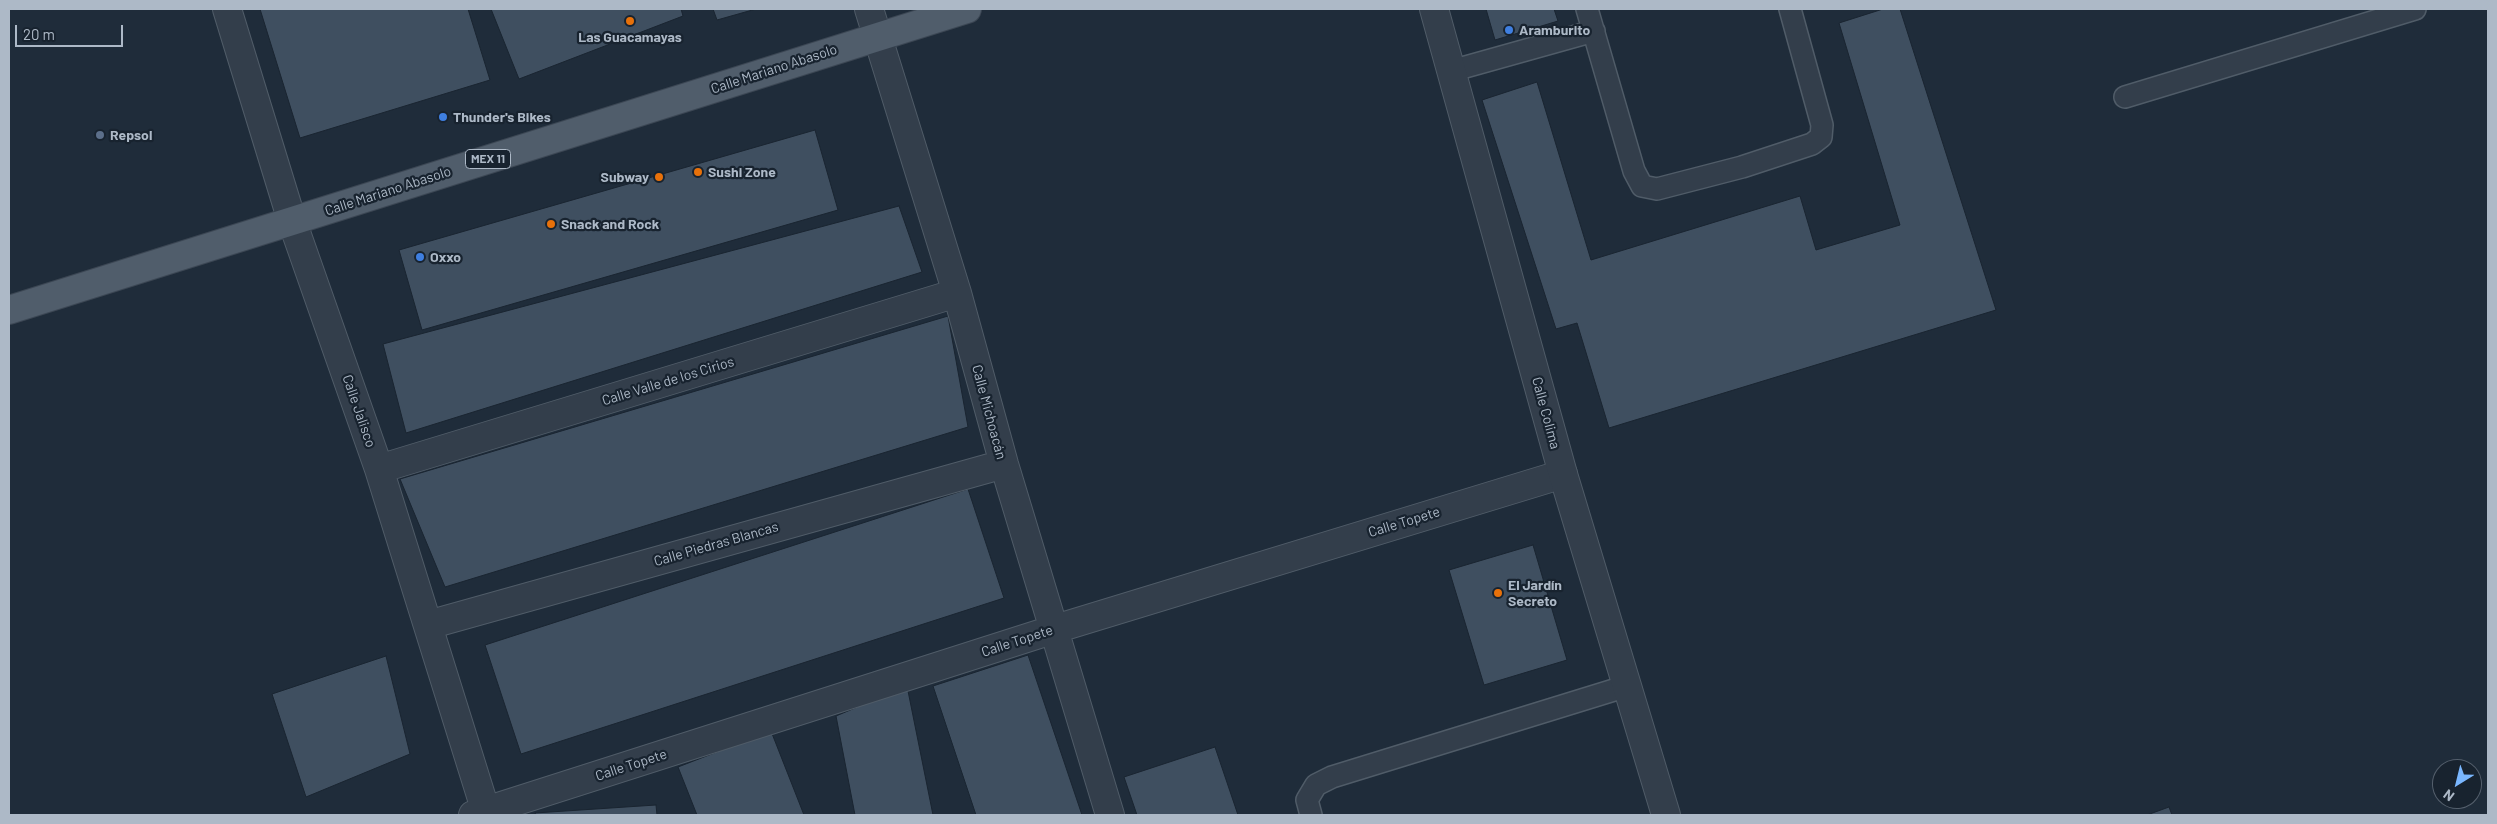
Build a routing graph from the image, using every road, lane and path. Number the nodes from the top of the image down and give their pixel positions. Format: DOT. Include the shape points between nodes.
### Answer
graph roads {
  1 [pos="226,9"];
  2 [pos="869,9"];
  3 [pos="967,9"];
  4 [pos="1434,9"];
  5 [pos="1587,9"];
  6 [pos="1790,9"];
  7 [pos="2415,9"];
  8 [pos="1594,31"];
  9 [pos="878,36"];
  10 [pos="1451,71"];
  11 [pos="2125,97"];
  12 [pos="292,221"];
  13 [pos="956,293"];
  14 [pos="9,310"];
  15 [pos="1004,464"];
  16 [pos="379,469"];
  17 [pos="1563,474"];
  18 [pos="428,625"];
  19 [pos="1054,629"];
  20 [pos="1627,686"];
  21 [pos="482,814"];
  22 [pos="1110,815"];
  23 [pos="1311,815"];
  24 [pos="1666,815"];
  1 -- 12 [label="street, Calle Jalisco"];
  2 -- 9 [label="street, Calle Michoacán"];
  3 -- 9 [label="main road, Calle Mariano Abasolo / MEX 11"];
  4 -- 10 [label="street, Calle Colima"];
  5 -- 8 [label="lane"];
  6 -- 8 [label="lane" via="1822,125 1821,137 1812,144 1742,167 1657,189 1642,186 1634,171"];
  7 -- 11 [label="lane"];
  8 -- 10 [label="lane"];
  9 -- 12 [label="main road, Calle Mariano Abasolo / MEX 11"];
  9 -- 13 [label="street, Calle Michoacán"];
  10 -- 17 [label="street, Calle Colima"];
  12 -- 14 [label="main road, Calle Mariano Abasolo / MEX 11"];
  12 -- 16 [label="street, Calle Jalisco"];
  13 -- 15 [label="street, Calle Michoacán"];
  13 -- 16 [label="street, Calle Valle de los Cirios"];
  15 -- 18 [label="street, Calle Piedras Blancas"];
  15 -- 19 [label="street, Calle Michoacán"];
  16 -- 18 [label="street, Calle Jalisco"];
  17 -- 19 [label="street, Calle Topete"];
  17 -- 20 [label="street, Calle Colima"];
  18 -- 21 [label="street, Calle Jalisco"];
  19 -- 21 [label="street, Calle Topete"];
  19 -- 22 [label="street, Calle Michoacán"];
  20 -- 23 [label="lane" via="1332,777 1316,785 1307,800"];
  20 -- 24 [label="street, Calle Colima"];
}
